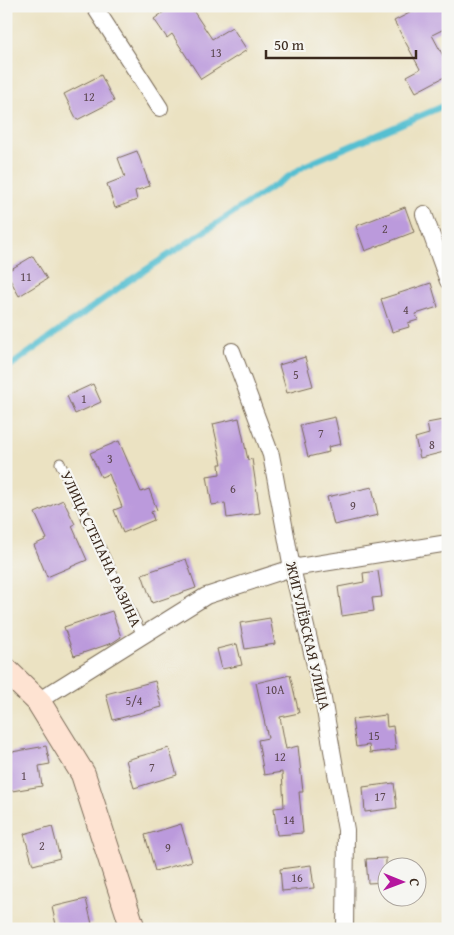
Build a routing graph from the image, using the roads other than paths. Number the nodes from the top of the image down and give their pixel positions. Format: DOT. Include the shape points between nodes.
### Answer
graph roads {
  1 [pos="94,6"];
  2 [pos="160,108"];
  3 [pos="424,214"];
  4 [pos="448,281"];
  5 [pos="232,351"];
  6 [pos="60,463"];
  7 [pos="448,544"];
  8 [pos="292,568"];
  9 [pos="142,635"];
  10 [pos="6,670"];
  11 [pos="38,701"];
  12 [pos="133,929"];
  13 [pos="344,929"];
  1 -- 2 [label="street"];
  3 -- 4 [label="street"];
  5 -- 8 [label="street, ЖИГУЛЁВСКАЯ УЛИЦА" via="271,455"];
  6 -- 9 [label="lane, УЛИЦА СТЕПАНА РАЗИНА"];
  7 -- 8 [label="street"];
  8 -- 9 [label="street" via="206,596"];
  8 -- 13 [label="street, ЖИГУЛЁВСКАЯ УЛИЦА" via="323,699 346,830"];
  9 -- 11 [label="street"];
  10 -- 11 [label="street"];
  11 -- 12 [label="street" via="84,774"];
}
